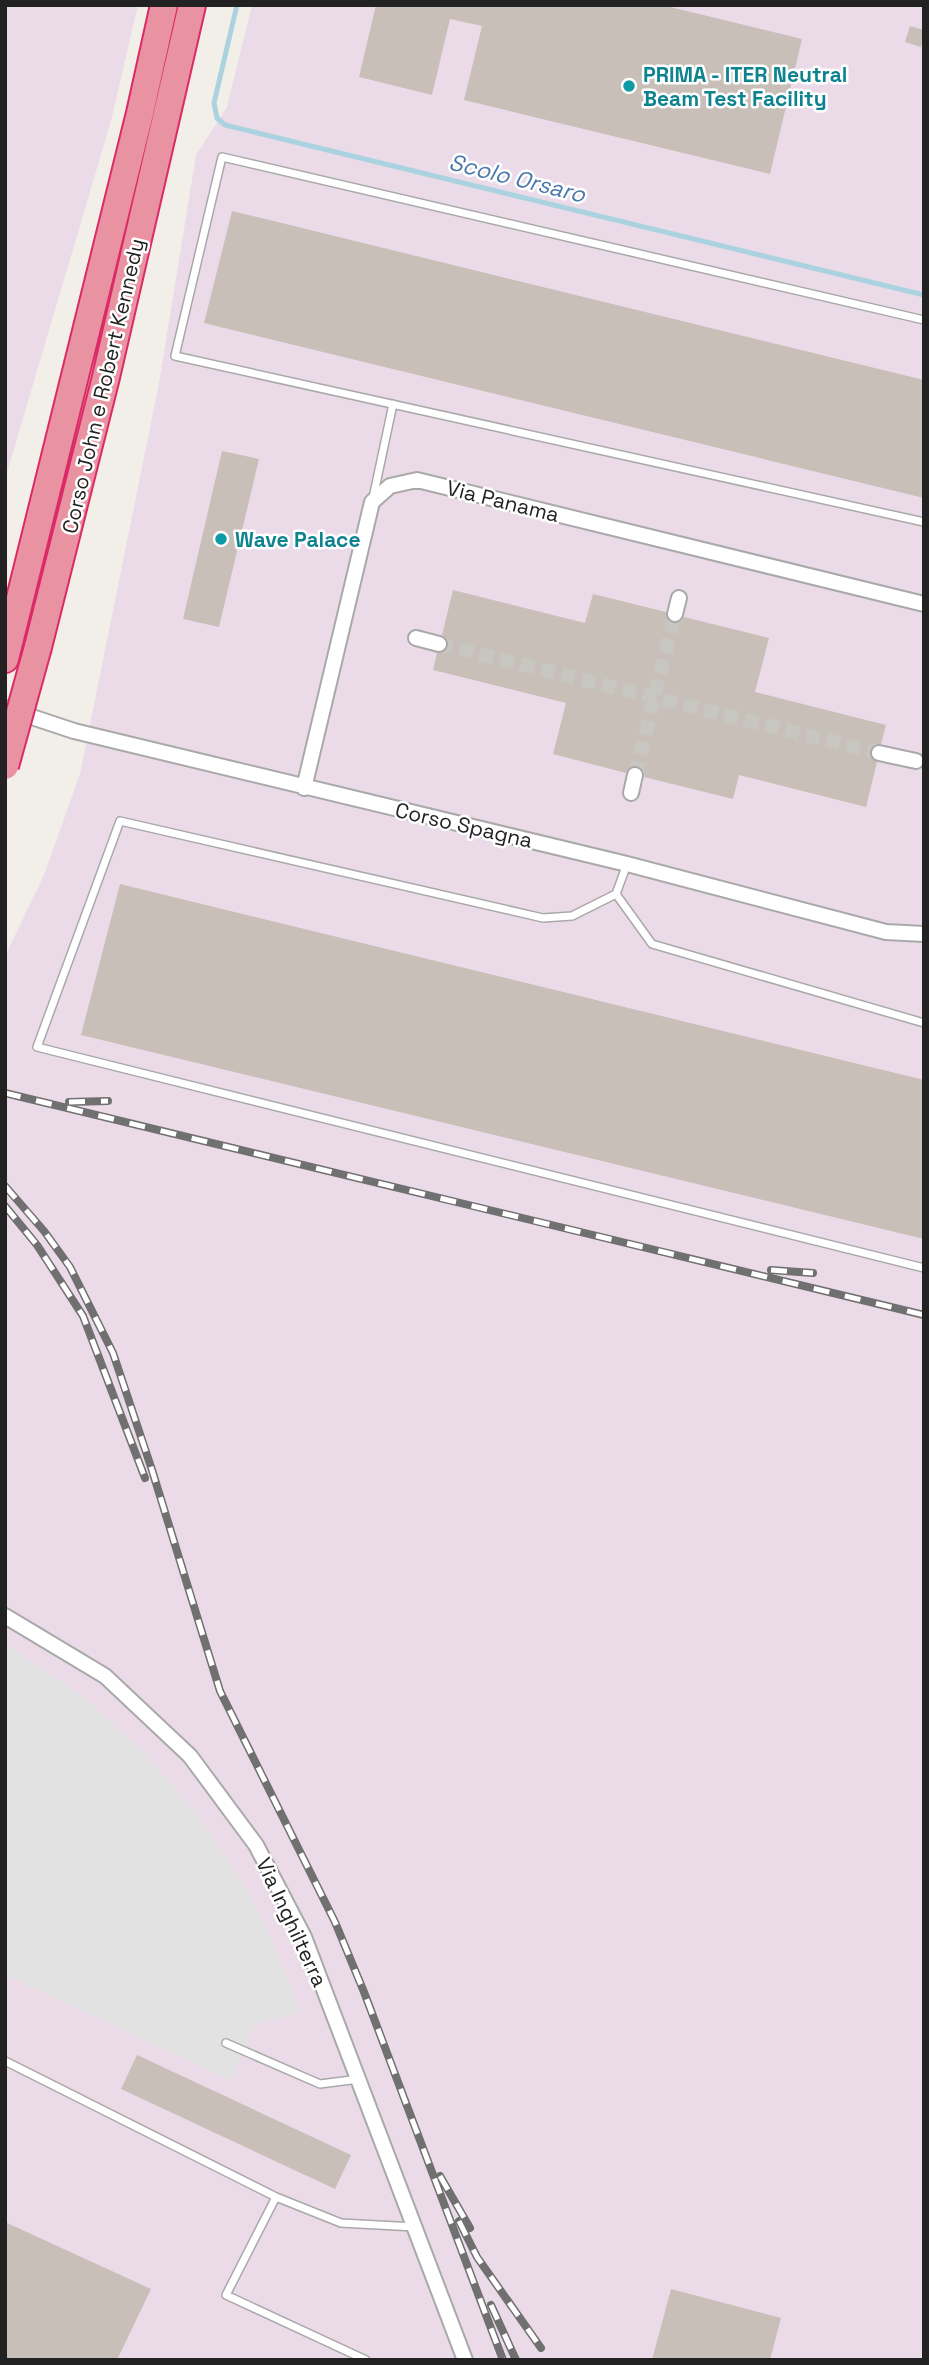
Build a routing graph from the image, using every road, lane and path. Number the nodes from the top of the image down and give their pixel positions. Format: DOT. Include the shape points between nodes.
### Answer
graph roads {
  1 [pos="164,5"];
  2 [pos="192,5"];
  3 [pos="924,320"];
  4 [pos="393,404"];
  5 [pos="372,502"];
  6 [pos="924,522"];
  7 [pos="679,598"];
  8 [pos="924,604"];
  9 [pos="675,614"];
  10 [pos="416,638"];
  11 [pos="439,644"];
  12 [pos="9,648"];
  13 [pos="5,708"];
  14 [pos="880,753"];
  15 [pos="916,761"];
  16 [pos="5,766"];
  17 [pos="635,775"];
  18 [pos="304,788"];
  19 [pos="631,793"];
  20 [pos="627,864"];
  21 [pos="616,894"];
  22 [pos="924,933"];
  23 [pos="924,1023"];
  24 [pos="924,1268"];
  25 [pos="5,1615"];
  26 [pos="226,2043"];
  27 [pos="5,2061"];
  28 [pos="359,2079"];
  29 [pos="276,2197"];
  30 [pos="415,2227"];
  31 [pos="366,2360"];
  32 [pos="465,2360"];
  1 -- 12 [label="highway, Corso John e Robert Kennedy"];
  2 -- 16 [label="highway, Corso John e Robert Kennedy, bridge" via="106,377"];
  3 -- 4 [label="lane" via="222,157 176,356"];
  4 -- 5 [label="lane"];
  4 -- 6 [label="lane"];
  5 -- 8 [label="street, Via Panama" via="390,486 418,481"];
  5 -- 18 [label="street"];
  7 -- 9 [label="street"];
  10 -- 11 [label="street"];
  13 -- 18 [label="street, Corso Spagna" via="74,731"];
  14 -- 15 [label="street"];
  17 -- 19 [label="street"];
  18 -- 20 [label="street, Corso Spagna"];
  20 -- 21 [label="lane"];
  20 -- 22 [label="street, Corso Spagna" via="886,932"];
  21 -- 23 [label="lane" via="652,944"];
  21 -- 24 [label="lane" via="572,916 543,918 121,821 37,1047"];
  25 -- 28 [label="street, Via Inghilterra" via="105,1676 190,1756 256,1845 304,1937"];
  26 -- 28 [label="lane" via="320,2084"];
  27 -- 29 [label="lane"];
  28 -- 30 [label="street, Via Inghilterra"];
  29 -- 30 [label="lane" via="341,2223"];
  29 -- 31 [label="lane" via="226,2295"];
  30 -- 32 [label="street, Via Inghilterra"];
}
